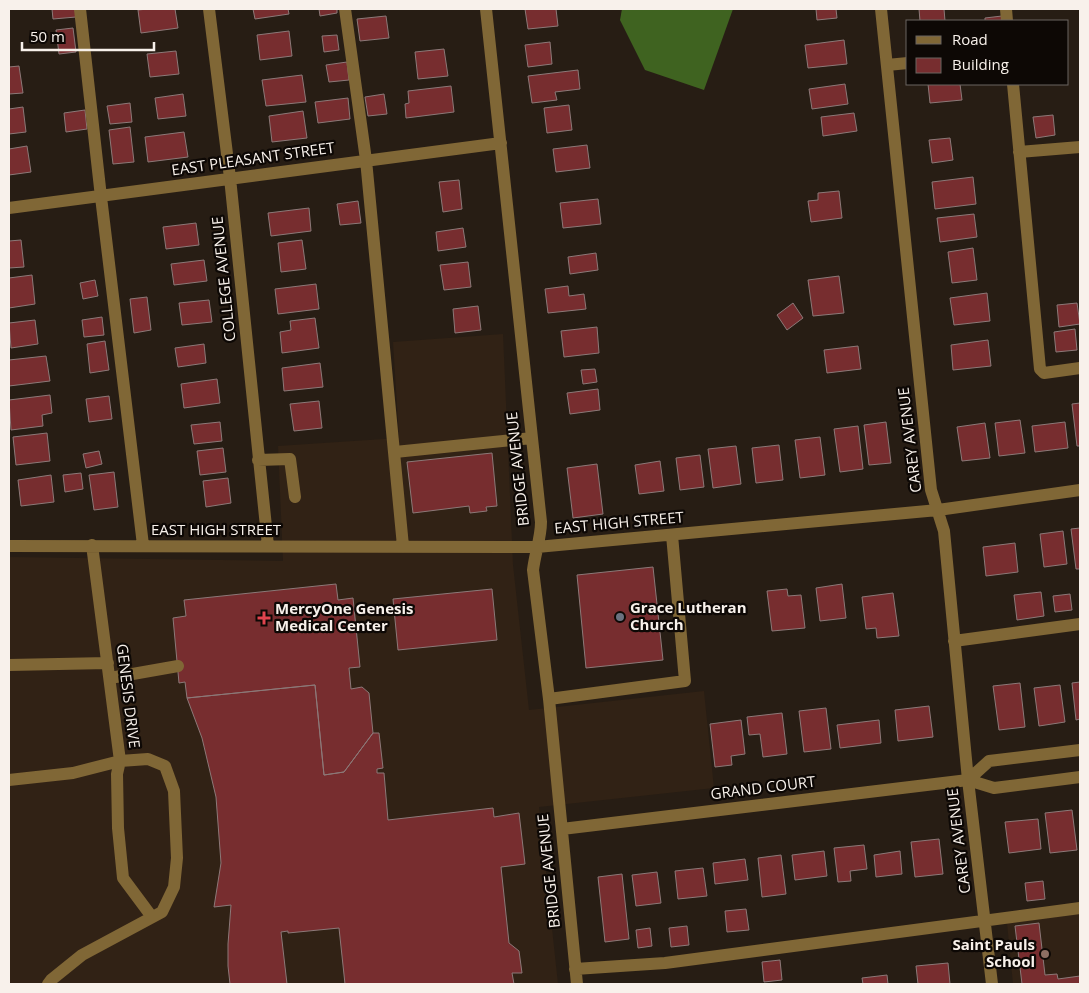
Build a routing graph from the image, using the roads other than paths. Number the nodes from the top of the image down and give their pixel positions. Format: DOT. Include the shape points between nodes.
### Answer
graph roads {
  1 [pos="80,9"];
  2 [pos="209,9"];
  3 [pos="345,9"];
  4 [pos="486,9"];
  5 [pos="881,9"];
  6 [pos="906,63"];
  7 [pos="887,65"];
  8 [pos="1013,85"];
  9 [pos="501,143"];
  10 [pos="1080,147"];
  11 [pos="1019,152"];
  12 [pos="366,160"];
  13 [pos="230,178"];
  14 [pos="101,197"];
  15 [pos="9,208"];
  16 [pos="1080,368"];
  17 [pos="532,438"];
  18 [pos="394,452"];
  19 [pos="258,460"];
  20 [pos="1080,490"];
  21 [pos="295,497"];
  22 [pos="938,510"];
  23 [pos="672,535"];
  24 [pos="92,544"];
  25 [pos="143,545"];
  26 [pos="9,546"];
  27 [pos="268,546"];
  28 [pos="403,546"];
  29 [pos="537,547"];
  30 [pos="1080,624"];
  31 [pos="954,640"];
  32 [pos="108,663"];
  33 [pos="9,665"];
  34 [pos="178,666"];
  35 [pos="110,678"];
  36 [pos="549,699"];
  37 [pos="1080,750"];
  38 [pos="120,761"];
  39 [pos="1080,778"];
  40 [pos="9,780"];
  41 [pos="968,780"];
  42 [pos="562,829"];
  43 [pos="1080,908"];
  44 [pos="152,917"];
  45 [pos="984,920"];
  46 [pos="575,969"];
  47 [pos="48,984"];
  48 [pos="577,984"];
  49 [pos="992,984"];
  1 -- 14 [label="street"];
  2 -- 13 [label="street, COLLEGE AVENUE"];
  3 -- 12 [label="street"];
  4 -- 9 [label="street, BRIDGE AVENUE"];
  5 -- 7 [label="street, CAREY AVENUE"];
  6 -- 7 [label="street"];
  7 -- 22 [label="street, CAREY AVENUE" via="931,490"];
  8 -- 11 [label="street"];
  9 -- 12 [label="street, EAST PLEASANT STREET"];
  9 -- 17 [label="street, BRIDGE AVENUE"];
  10 -- 11 [label="street"];
  11 -- 16 [label="street" via="1040,369 1044,373"];
  12 -- 13 [label="street, EAST PLEASANT STREET"];
  12 -- 18 [label="street"];
  13 -- 14 [label="street, EAST PLEASANT STREET"];
  13 -- 19 [label="street, COLLEGE AVENUE"];
  14 -- 15 [label="street, EAST PLEASANT STREET"];
  14 -- 25 [label="street"];
  17 -- 18 [label="street"];
  17 -- 29 [label="street, BRIDGE AVENUE" via="541,522"];
  18 -- 28 [label="street"];
  19 -- 21 [label="street" via="290,459"];
  19 -- 27 [label="street, COLLEGE AVENUE"];
  20 -- 22 [label="street, EAST HIGH STREET"];
  22 -- 23 [label="street, EAST HIGH STREET"];
  22 -- 31 [label="street, CAREY AVENUE" via="944,531"];
  23 -- 29 [label="street, EAST HIGH STREET"];
  23 -- 36 [label="street" via="685,681"];
  24 -- 25 [label="street, EAST HIGH STREET"];
  24 -- 26 [label="street, EAST HIGH STREET"];
  24 -- 32 [label="street, GENESIS DRIVE"];
  25 -- 27 [label="street, EAST HIGH STREET"];
  27 -- 28 [label="street, EAST HIGH STREET"];
  28 -- 29 [label="street, EAST HIGH STREET"];
  29 -- 36 [label="street, BRIDGE AVENUE" via="533,570"];
  30 -- 31 [label="street"];
  31 -- 41 [label="street, CAREY AVENUE"];
  32 -- 33 [label="street"];
  32 -- 35 [label="street, GENESIS DRIVE"];
  34 -- 35 [label="street"];
  35 -- 38 [label="street, GENESIS DRIVE"];
  36 -- 42 [label="street, BRIDGE AVENUE"];
  37 -- 41 [label="street" via="989,761"];
  38 -- 40 [label="street" via="73,773"];
  38 -- 44 [label="street" via="117,774 118,828 123,878"];
  38 -- 44 [label="street, GENESIS DRIVE" via="148,759 165,766 174,792 177,858 174,887 162,912"];
  39 -- 41 [label="street, GRAND COURT" via="994,788"];
  41 -- 42 [label="street, GRAND COURT"];
  41 -- 45 [label="street, CAREY AVENUE"];
  42 -- 46 [label="street, BRIDGE AVENUE"];
  43 -- 45 [label="street"];
  44 -- 47 [label="street, GENESIS DRIVE" via="82,955"];
  45 -- 46 [label="street" via="665,963"];
  45 -- 49 [label="street, CAREY AVENUE"];
  46 -- 48 [label="street, BRIDGE AVENUE"];
}
